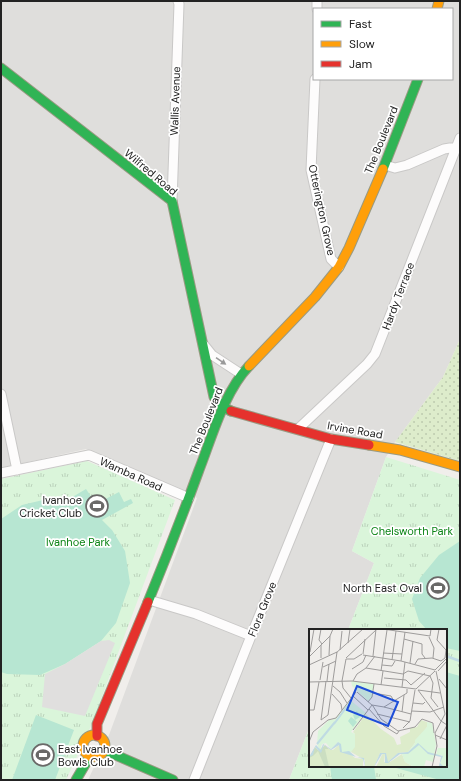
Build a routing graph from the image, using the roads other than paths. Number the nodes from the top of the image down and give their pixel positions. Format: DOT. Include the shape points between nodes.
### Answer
graph roads {
  1 [pos="178,1"];
  2 [pos="2,71"];
  3 [pos="314,80"];
  4 [pos="418,80"];
  5 [pos="460,138"];
  6 [pos="456,148"];
  7 [pos="385,165"];
  8 [pos="172,202"];
  9 [pos="338,267"];
  10 [pos="204,345"];
  11 [pos="240,374"];
  12 [pos="1,394"];
  13 [pos="223,407"];
  14 [pos="298,429"];
  15 [pos="331,440"];
  16 [pos="460,467"];
  17 [pos="17,470"];
  18 [pos="1,473"];
  19 [pos="189,498"];
  20 [pos="149,600"];
  21 [pos="251,636"];
  22 [pos="97,736"];
  23 [pos="104,750"];
  24 [pos="90,756"];
  25 [pos="76,780"];
  26 [pos="173,780"];
  27 [pos="194,780"];
  1 -- 8 [label="street, Wallis Avenue"];
  2 -- 8 [label="street, Wilfred Road"];
  3 -- 9 [label="street, Otterington Grove" via="311,170 331,259"];
  4 -- 7 [label="street, The Boulevard"];
  5 -- 6 [label="street, Hardy Terrace"];
  6 -- 7 [label="street" via="444,149 394,168"];
  6 -- 14 [label="street, Hardy Terrace" via="375,354"];
  7 -- 9 [label="street, The Boulevard" via="349,248"];
  8 -- 10 [label="street, Wilfred Road"];
  9 -- 11 [label="street, The Boulevard" via="315,297"];
  10 -- 11 [label="street, one-way" via="212,355"];
  10 -- 13 [label="street, Wilfred Road" via="214,397"];
  11 -- 13 [label="street, The Boulevard"];
  12 -- 17 [label="street"];
  13 -- 14 [label="street, Irvine Road"];
  13 -- 19 [label="street, The Boulevard"];
  14 -- 15 [label="street, Irvine Road"];
  15 -- 16 [label="street, Irvine Road" via="400,450"];
  15 -- 21 [label="street, Flora Grove"];
  17 -- 18 [label="street, Wamba Road"];
  17 -- 19 [label="street, Wamba Road" via="89,455"];
  19 -- 20 [label="street, The Boulevard"];
  20 -- 21 [label="street" via="196,614"];
  20 -- 22 [label="street, The Boulevard" via="98,720"];
  21 -- 27 [label="street, Flora Grove"];
  22 -- 23 [label="street" via="104,743"];
  22 -- 24 [label="street" via="85,741 85,751"];
  23 -- 24 [label="street" via="100,756"];
  23 -- 26 [label="street"];
  24 -- 25 [label="street"];
}
